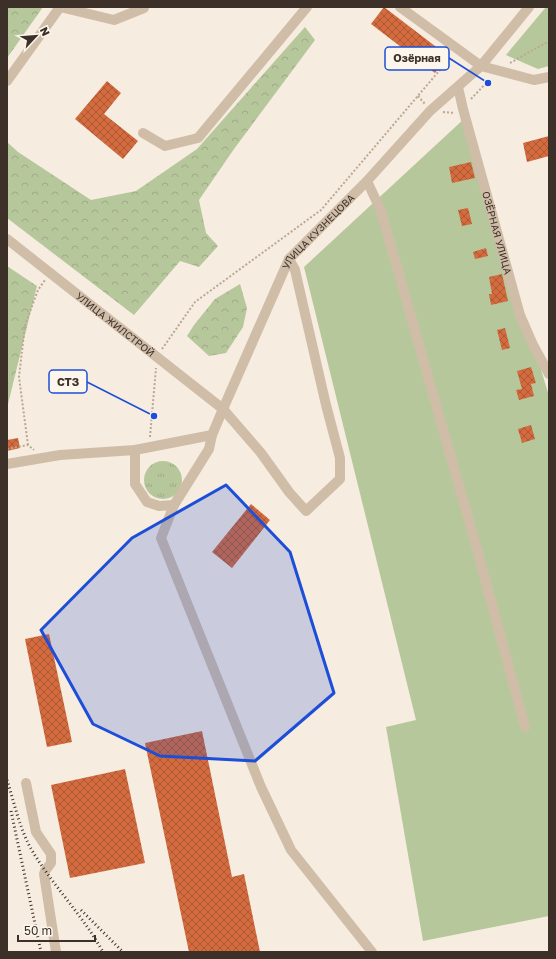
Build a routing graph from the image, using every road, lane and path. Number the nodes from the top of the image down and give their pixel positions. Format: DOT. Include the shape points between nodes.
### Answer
graph roads {
  1 [pos="60,7"];
  2 [pos="307,7"];
  3 [pos="400,7"];
  4 [pos="530,7"];
  5 [pos="144,8"];
  6 [pos="549,41"];
  7 [pos="445,64"];
  8 [pos="481,66"];
  9 [pos="497,70"];
  10 [pos="549,77"];
  11 [pos="7,81"];
  12 [pos="458,87"];
  13 [pos="418,96"];
  14 [pos="463,109"];
  15 [pos="430,112"];
  16 [pos="143,133"];
  17 [pos="367,181"];
  18 [pos="7,239"];
  19 [pos="289,259"];
  20 [pos="50,273"];
  21 [pos="156,357"];
  22 [pos="549,374"];
  23 [pos="223,409"];
  24 [pos="212,435"];
  25 [pos="150,438"];
  26 [pos="28,445"];
  27 [pos="135,450"];
  28 [pos="7,464"];
  29 [pos="174,505"];
  30 [pos="524,726"];
  31 [pos="26,783"];
  32 [pos="56,952"];
  33 [pos="372,952"];
  1 -- 5 [label="street" via="114,20"];
  1 -- 11 [label="street"];
  2 -- 16 [label="street" via="198,138 165,146"];
  3 -- 8 [label="street"];
  4 -- 8 [label="street, УЛИЦА КУЗНЕЦОВА"];
  6 -- 9 [label="path"];
  7 -- 13 [label="path"];
  8 -- 9 [label="street"];
  8 -- 12 [label="street, УЛИЦА КУЗНЕЦОВА"];
  9 -- 10 [label="street" via="534,80"];
  9 -- 14 [label="path"];
  12 -- 14 [label="street, ОЗЁРНАЯ УЛИЦА"];
  12 -- 15 [label="street, УЛИЦА КУЗНЕЦОВА"];
  13 -- 15 [label="path"];
  13 -- 21 [label="path" via="321,210 195,302"];
  14 -- 15 [label="path" via="458,113"];
  14 -- 22 [label="street, ОЗЁРНАЯ УЛИЦА" via="520,315 533,346"];
  15 -- 17 [label="street, УЛИЦА КУЗНЕЦОВА"];
  17 -- 19 [label="street, УЛИЦА КУЗНЕЦОВА"];
  17 -- 30 [label="street" via="381,211 476,542"];
  18 -- 20 [label="street, УЛИЦА ЖИЛСТРОЙ"];
  19 -- 23 [label="street, УЛИЦА КУЗНЕЦОВА"];
  19 -- 23 [label="street, УЛИЦА ЖИЛСТРОЙ" via="295,270 340,458 340,480 306,511"];
  20 -- 21 [label="street, УЛИЦА ЖИЛСТРОЙ"];
  20 -- 26 [label="path" via="38,290 25,325 19,377"];
  21 -- 23 [label="street, УЛИЦА ЖИЛСТРОЙ"];
  21 -- 25 [label="path"];
  23 -- 24 [label="street, УЛИЦА КУЗНЕЦОВА"];
  24 -- 27 [label="street"];
  24 -- 29 [label="street, УЛИЦА КУЗНЕЦОВА" via="209,449"];
  27 -- 28 [label="street" via="60,455"];
  27 -- 29 [label="street" via="135,484 146,502 159,506"];
  29 -- 33 [label="street, УЛИЦА КУЗНЕЦОВА" via="161,538 261,787 291,850"];
  31 -- 32 [label="street" via="36,832 51,854 51,863 44,874"];
}
